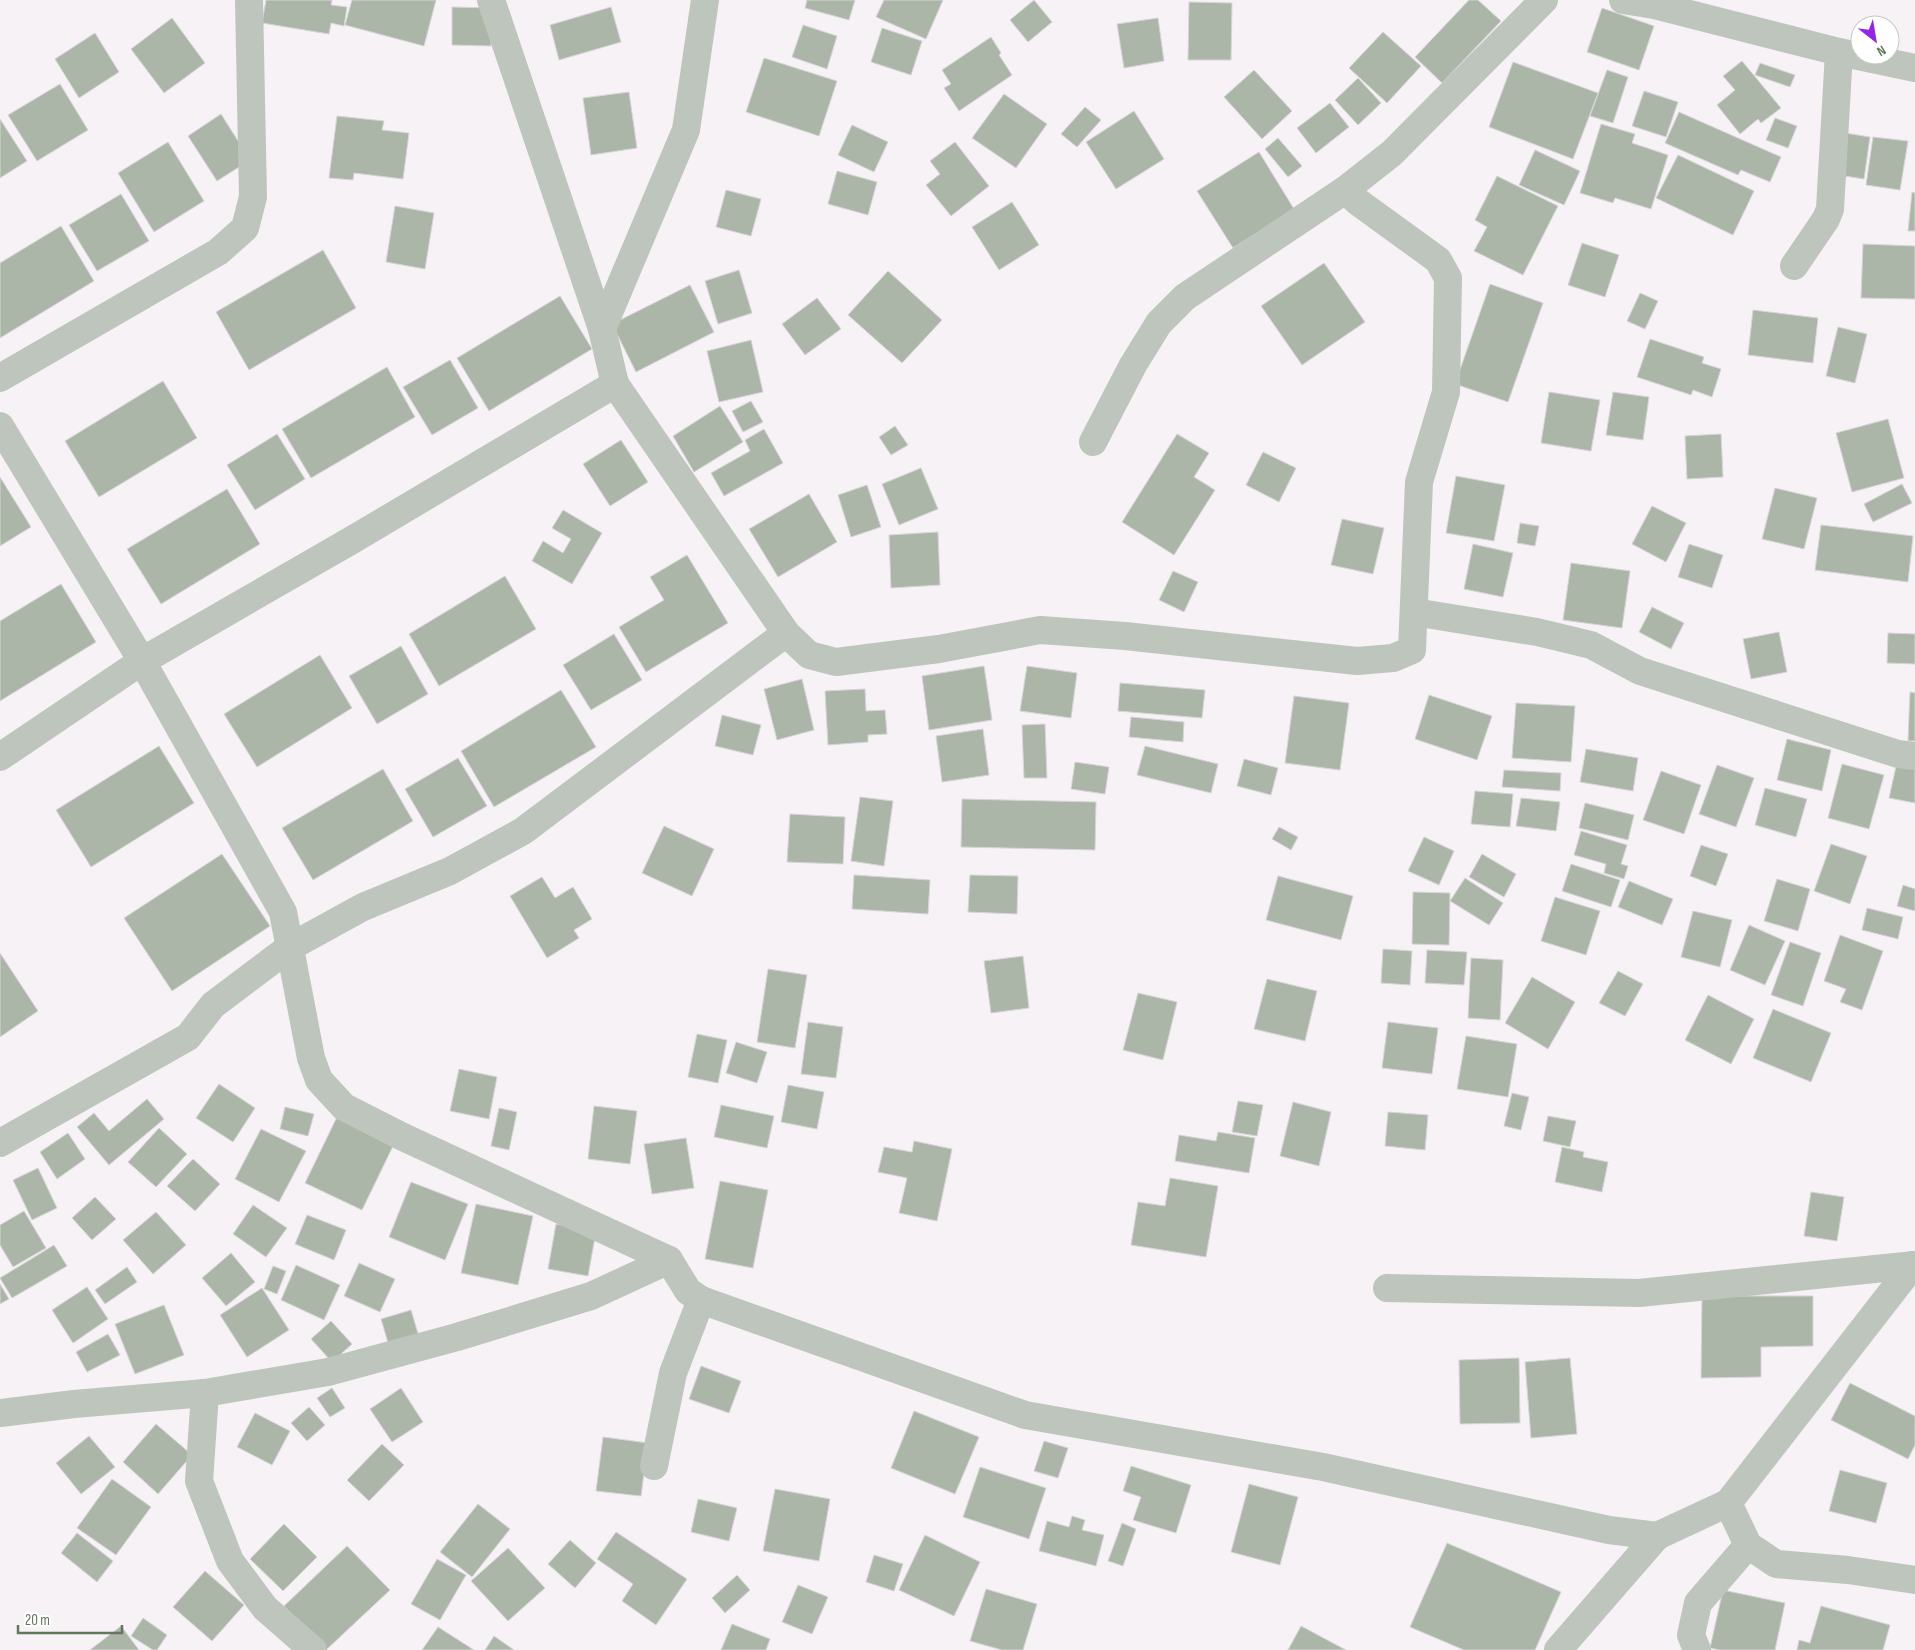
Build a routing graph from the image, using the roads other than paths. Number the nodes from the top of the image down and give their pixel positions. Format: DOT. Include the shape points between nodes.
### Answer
graph roads {
  1 [pos="249,0"];
  2 [pos="491,0"];
  3 [pos="705,0"];
  4 [pos="1544,0"];
  5 [pos="1623,0"];
  6 [pos="1654,2"];
  7 [pos="1839,52"];
  8 [pos="1915,68"];
  9 [pos="1345,190"];
  10 [pos="1794,266"];
  11 [pos="602,329"];
  12 [pos="0,378"];
  13 [pos="615,384"];
  14 [pos="0,426"];
  15 [pos="1093,442"];
  16 [pos="1414,612"];
  17 [pos="786,633"];
  18 [pos="142,661"];
  19 [pos="1915,756"];
  20 [pos="0,757"];
  21 [pos="290,947"];
  22 [pos="0,1143"];
  23 [pos="669,1260"];
  24 [pos="1914,1265"];
  25 [pos="1387,1288"];
  26 [pos="701,1300"];
  27 [pos="205,1393"];
  28 [pos="0,1413"];
  29 [pos="654,1466"];
  30 [pos="1728,1503"];
  31 [pos="1657,1536"];
  32 [pos="1748,1545"];
  33 [pos="1915,1580"];
  34 [pos="313,1650"];
  35 [pos="1558,1650"];
  36 [pos="1698,1650"];
  1 -- 12 [label="street" via="253,197 245,228 218,252"];
  2 -- 11 [label="street"];
  3 -- 11 [label="street" via="686,130"];
  4 -- 9 [label="street" via="1392,153"];
  5 -- 6 [label="street"];
  6 -- 7 [label="street"];
  7 -- 8 [label="street"];
  7 -- 10 [label="street" via="1830,210"];
  9 -- 15 [label="street" via="1185,297 1159,323"];
  9 -- 16 [label="street" via="1438,260 1448,278 1446,392 1420,482"];
  11 -- 13 [label="street"];
  13 -- 17 [label="street"];
  13 -- 18 [label="street"];
  14 -- 18 [label="street"];
  16 -- 17 [label="street" via="1412,650 1393,658 1357,661 1040,630 939,649 836,662 809,655"];
  16 -- 19 [label="street" via="1537,632 1591,646 1640,671 1898,754"];
  17 -- 21 [label="street" via="524,831 450,871 363,907"];
  18 -- 20 [label="street"];
  18 -- 21 [label="street" via="283,912"];
  21 -- 22 [label="street" via="212,1005 188,1037"];
  21 -- 23 [label="street" via="311,1058 319,1080 344,1107"];
  23 -- 26 [label="street" via="688,1291"];
  23 -- 27 [label="street" via="591,1296 457,1337 328,1372"];
  24 -- 25 [label="street" via="1638,1293"];
  24 -- 30 [label="street"];
  26 -- 29 [label="street" via="673,1374"];
  26 -- 31 [label="street" via="1025,1415 1323,1467 1609,1530"];
  27 -- 28 [label="street"];
  27 -- 34 [label="street" via="199,1481 230,1562 265,1608"];
  30 -- 31 [label="street"];
  30 -- 32 [label="street"];
  31 -- 35 [label="street"];
  32 -- 33 [label="street" via="1776,1564"];
  32 -- 36 [label="street" via="1698,1603 1690,1634"];
}
